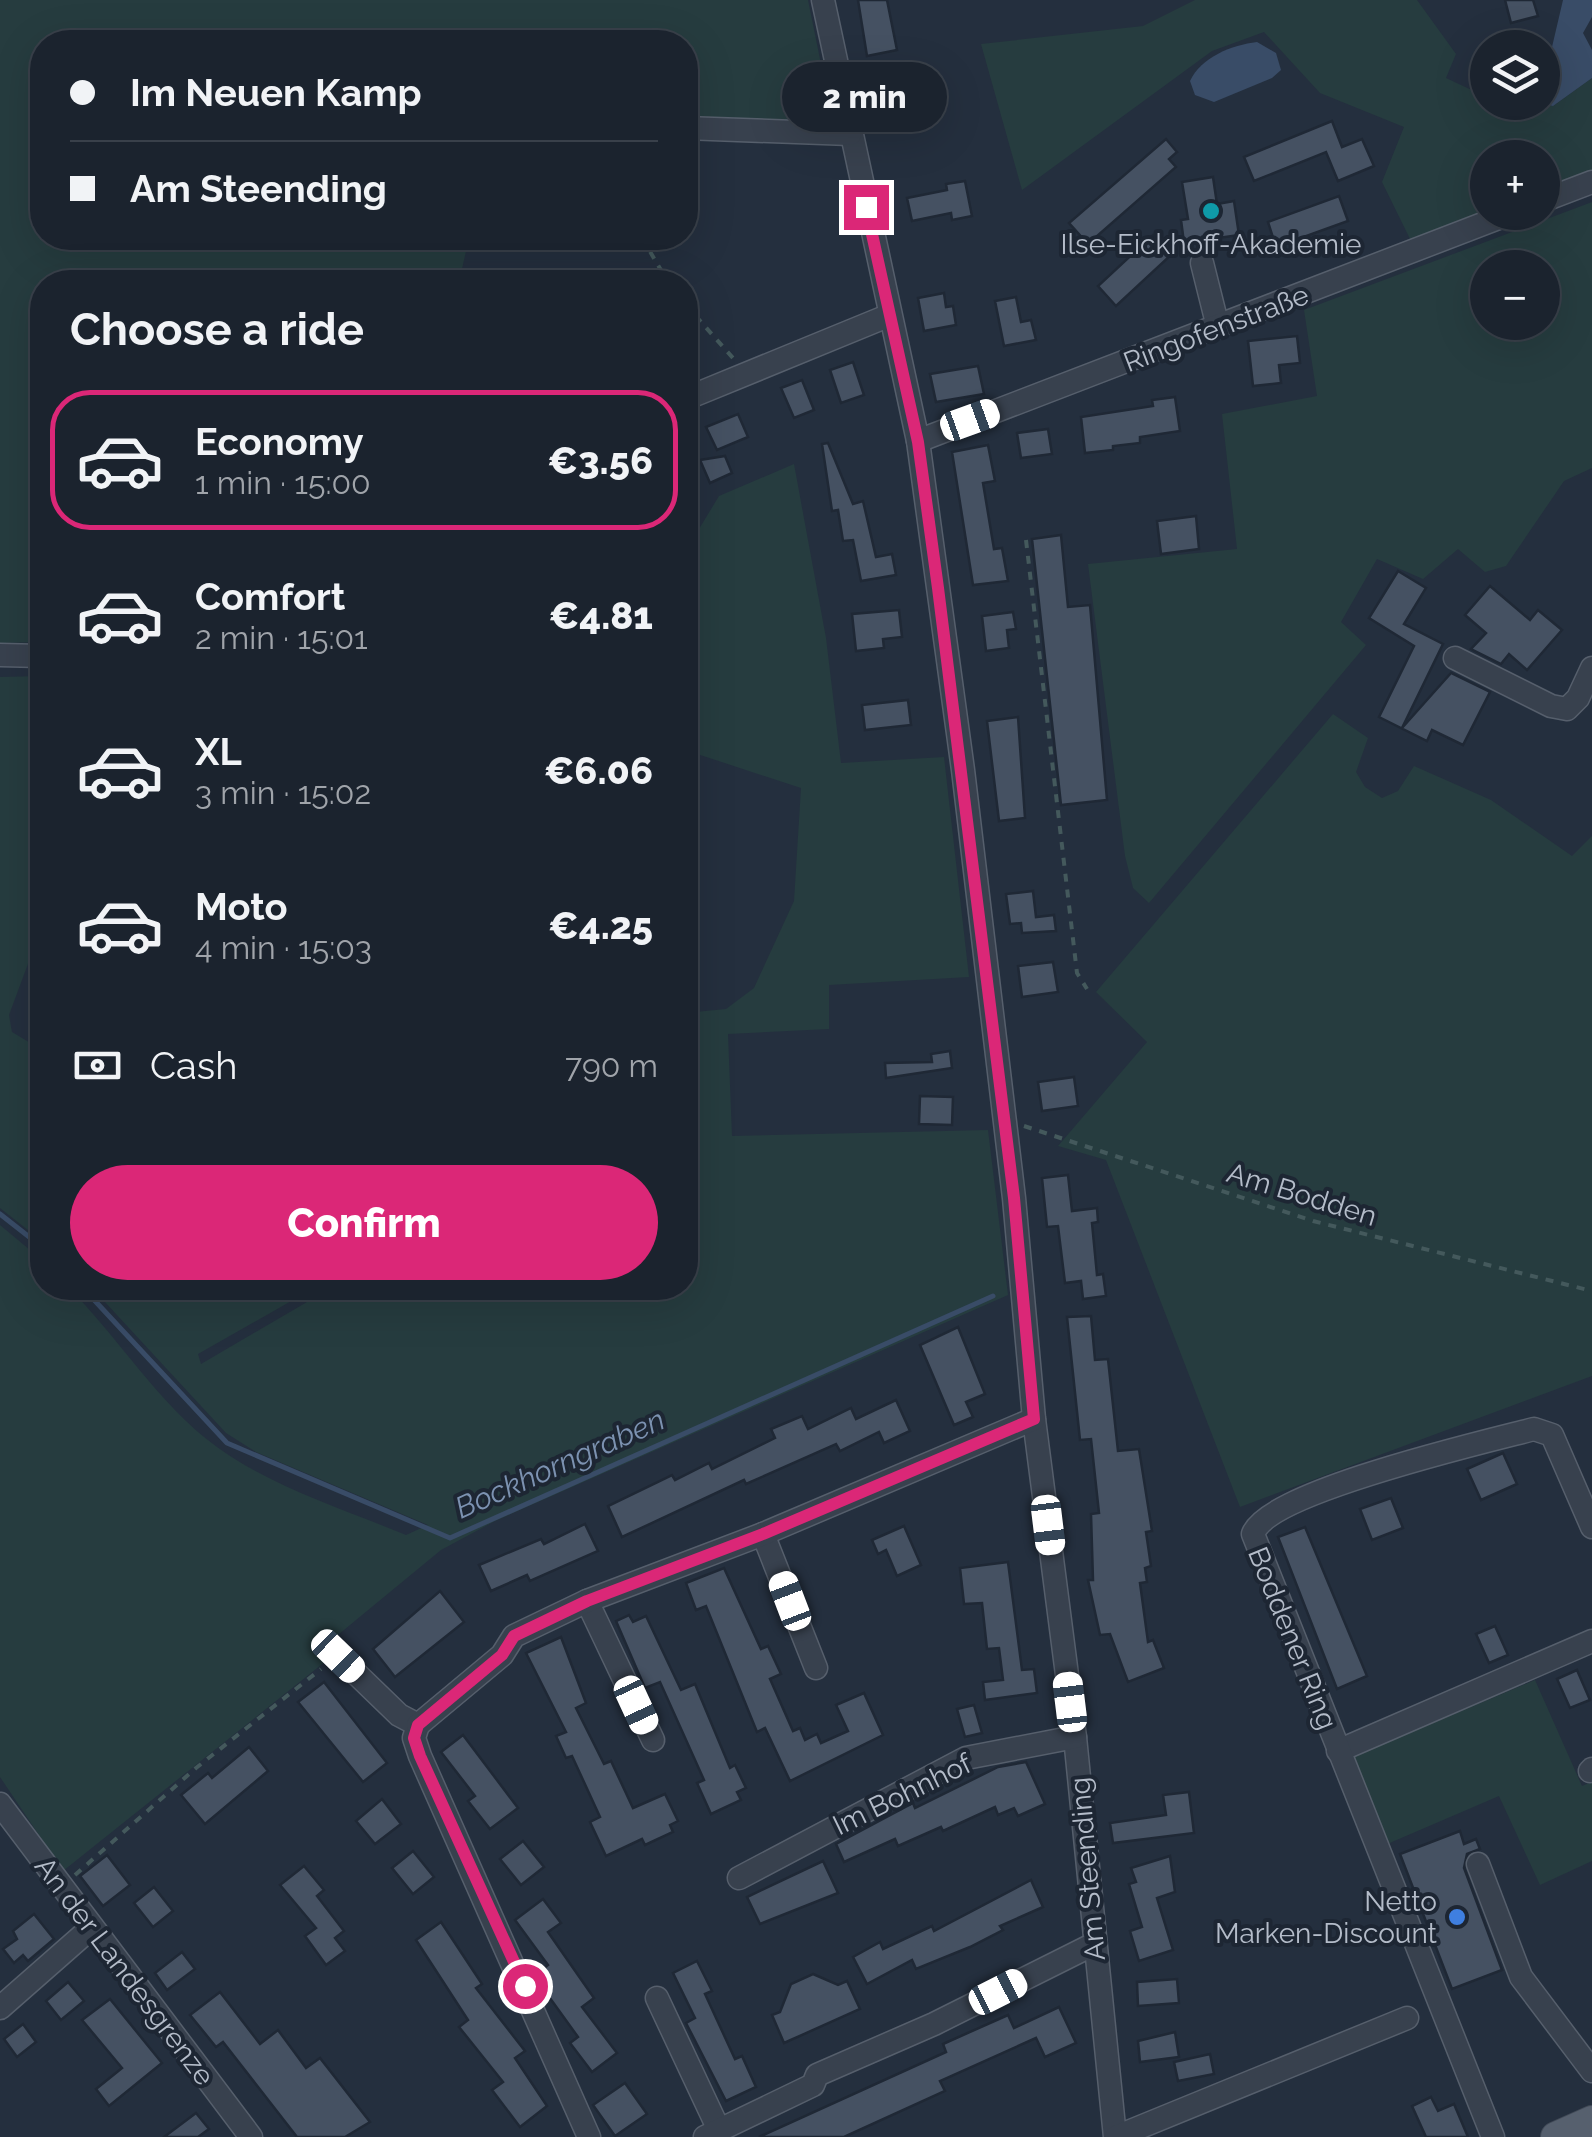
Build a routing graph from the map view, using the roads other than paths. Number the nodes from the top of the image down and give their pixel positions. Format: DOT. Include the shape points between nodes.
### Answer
graph roads {
  1 [pos="824,0"];
  2 [pos="698,128"];
  3 [pos="850,134"];
  4 [pos="1592,182"];
  5 [pos="1560,194"];
  6 [pos="1470,229"];
  7 [pos="1202,262"];
  8 [pos="890,315"];
  9 [pos="1218,327"];
  10 [pos="698,394"];
  11 [pos="918,442"];
  12 [pos="0,655"];
  13 [pos="30,656"];
  14 [pos="1454,658"];
  15 [pos="1592,668"];
  16 [pos="1034,1419"];
  17 [pos="1592,1528"];
  18 [pos="763,1534"];
  19 [pos="587,1601"];
  20 [pos="1592,1641"];
  21 [pos="338,1656"];
  22 [pos="816,1668"];
  23 [pos="418,1725"];
  24 [pos="1075,1738"];
  25 [pos="652,1740"];
  26 [pos="1338,1752"];
  27 [pos="0,1804"];
  28 [pos="1478,1864"];
  29 [pos="739,1878"];
  30 [pos="90,1928"];
  31 [pos="1092,1945"];
  32 [pos="657,1998"];
  33 [pos="0,2008"];
  34 [pos="1407,2018"];
  35 [pos="1592,2070"];
  36 [pos="1592,2121"];
  37 [pos="712,2134"];
  38 [pos="251,2137"];
  39 [pos="589,2137"];
  40 [pos="1116,2137"];
  41 [pos="1492,2137"];
  42 [pos="1556,2137"];
  1 -- 3 [label="street, Am Steending"];
  2 -- 3 [label="street"];
  3 -- 8 [label="street, Am Steending"];
  4 -- 5 [label="street"];
  6 -- 9 [label="street, Ringofenstraße"];
  7 -- 9 [label="street"];
  8 -- 10 [label="street"];
  8 -- 11 [label="street, Am Steending"];
  9 -- 11 [label="street, Ringofenstraße"];
  11 -- 16 [label="street, Am Steending" via="964,770"];
  12 -- 13 [label="street"];
  14 -- 15 [label="street" via="1550,706 1567,708"];
  16 -- 18 [label="street"];
  16 -- 24 [label="street, Am Steending"];
  17 -- 26 [label="street, Boddener Ring" via="1552,1435 1534,1428 1388,1468 1257,1522 1254,1546"];
  18 -- 19 [label="street"];
  18 -- 22 [label="street"];
  19 -- 23 [label="street" via="514,1636 502,1655"];
  19 -- 25 [label="street"];
  20 -- 26 [label="street"];
  21 -- 23 [label="street"];
  23 -- 39 [label="street" via="420,1756"];
  24 -- 29 [label="street, Im Bohnhof" via="966,1758"];
  24 -- 31 [label="street, Am Steending"];
  26 -- 41 [label="street, Boddener Ring"];
  27 -- 30 [label="street, An der Landesgrenze"];
  28 -- 35 [label="street" via="1522,1977"];
  30 -- 33 [label="street"];
  30 -- 38 [label="street, An der Landesgrenze"];
  31 -- 37 [label="street" via="818,2075 814,2085"];
  31 -- 40 [label="street, Am Steending"];
  32 -- 37 [label="street"];
  34 -- 40 [label="street"];
  36 -- 42 [label="main road"];
}
